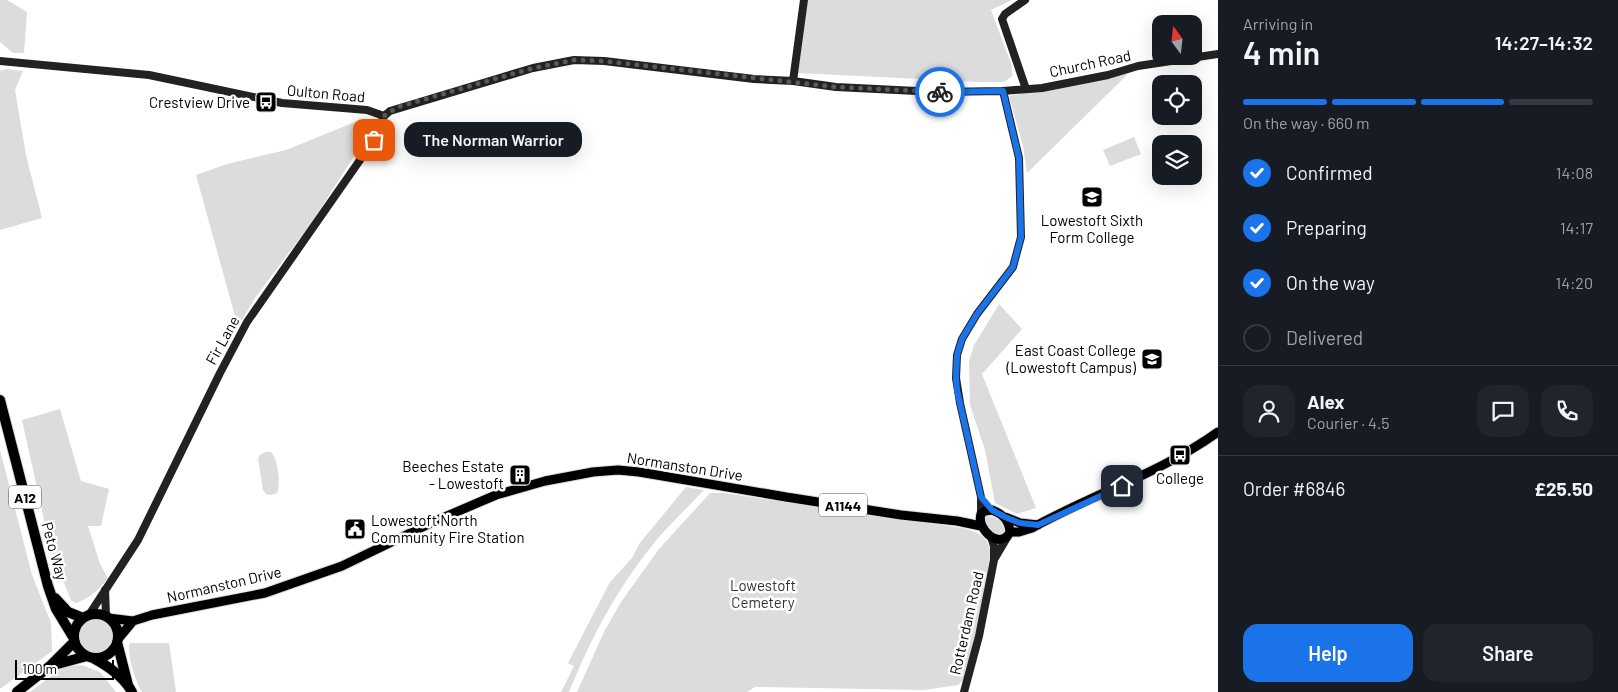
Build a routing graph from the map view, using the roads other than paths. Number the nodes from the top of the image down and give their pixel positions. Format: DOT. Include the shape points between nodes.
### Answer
graph roads {
  1 [pos="804,0"];
  2 [pos="1025,0"];
  3 [pos="1218,54"];
  4 [pos="2,60"];
  5 [pos="793,81"];
  6 [pos="1026,89"];
  7 [pos="1003,91"];
  8 [pos="384,116"];
  9 [pos="0,400"];
  10 [pos="1218,432"];
  11 [pos="981,497"];
  12 [pos="992,510"];
  13 [pos="980,514"];
  14 [pos="1005,517"];
  15 [pos="957,522"];
  16 [pos="1038,525"];
  17 [pos="982,526"];
  18 [pos="1009,534"];
  19 [pos="990,537"];
  20 [pos="994,560"];
  21 [pos="104,590"];
  22 [pos="51,594"];
  23 [pos="86,616"];
  24 [pos="107,617"];
  25 [pos="133,621"];
  26 [pos="74,639"];
  27 [pos="117,641"];
  28 [pos="90,657"];
  29 [pos="50,666"];
  30 [pos="130,688"];
  31 [pos="18,692"];
  32 [pos="964,692"];
  1 -- 5 [label="street"];
  2 -- 6 [label="street" via="1002,19"];
  3 -- 6 [label="street, Church Road" via="1138,66 1108,75"];
  4 -- 8 [label="street, Oulton Road" via="149,75 282,103 367,110"];
  5 -- 7 [label="street, Oulton Road" via="897,91"];
  5 -- 8 [label="street, Oulton Road" via="574,60 533,68 398,107"];
  6 -- 7 [label="street, Oulton Road"];
  7 -- 11 [label="street" via="1021,175 1021,237 1013,267 977,314 962,339 957,355 957,390"];
  8 -- 21 [label="street, Fir Lane" via="374,140 247,322 138,540"];
  9 -- 22 [label="highway, Peto Way / A12"];
  10 -- 16 [label="main road" via="1143,476"];
  11 -- 12 [label="street"];
  11 -- 13 [label="street"];
  12 -- 13 [label="main road"];
  12 -- 14 [label="main road"];
  13 -- 15 [label="main road, Normanston Drive / A1144"];
  13 -- 17 [label="main road"];
  14 -- 16 [label="main road"];
  14 -- 18 [label="main road"];
  15 -- 17 [label="main road, Normanston Drive / A1144"];
  15 -- 25 [label="main road, Normanston Drive / A1144" via="618,470 593,472 496,495 342,566 279,589"];
  16 -- 18 [label="main road"];
  17 -- 19 [label="main road"];
  18 -- 19 [label="main road" via="999,540"];
  18 -- 20 [label="street, Rotterdam Road"];
  19 -- 20 [label="street, Rotterdam Road"];
  20 -- 32 [label="street, Rotterdam Road"];
  21 -- 23 [label="street, Fir Lane"];
  21 -- 24 [label="street"];
  22 -- 23 [label="highway, Peto Way / A12" via="68,612"];
  22 -- 26 [label="highway, Peto Way / A12"];
  23 -- 24 [label="highway"];
  23 -- 26 [label="highway" via="76,626"];
  24 -- 25 [label="main road, Normanston Drive / A1144"];
  24 -- 27 [label="highway" via="116,627"];
  25 -- 27 [label="main road"];
  26 -- 28 [label="highway" via="79,650"];
  26 -- 29 [label="highway"];
  27 -- 28 [label="highway" via="110,653 99,658"];
  27 -- 30 [label="highway"];
  28 -- 29 [label="highway"];
  28 -- 30 [label="highway" via="109,668"];
  29 -- 31 [label="highway"];
}
